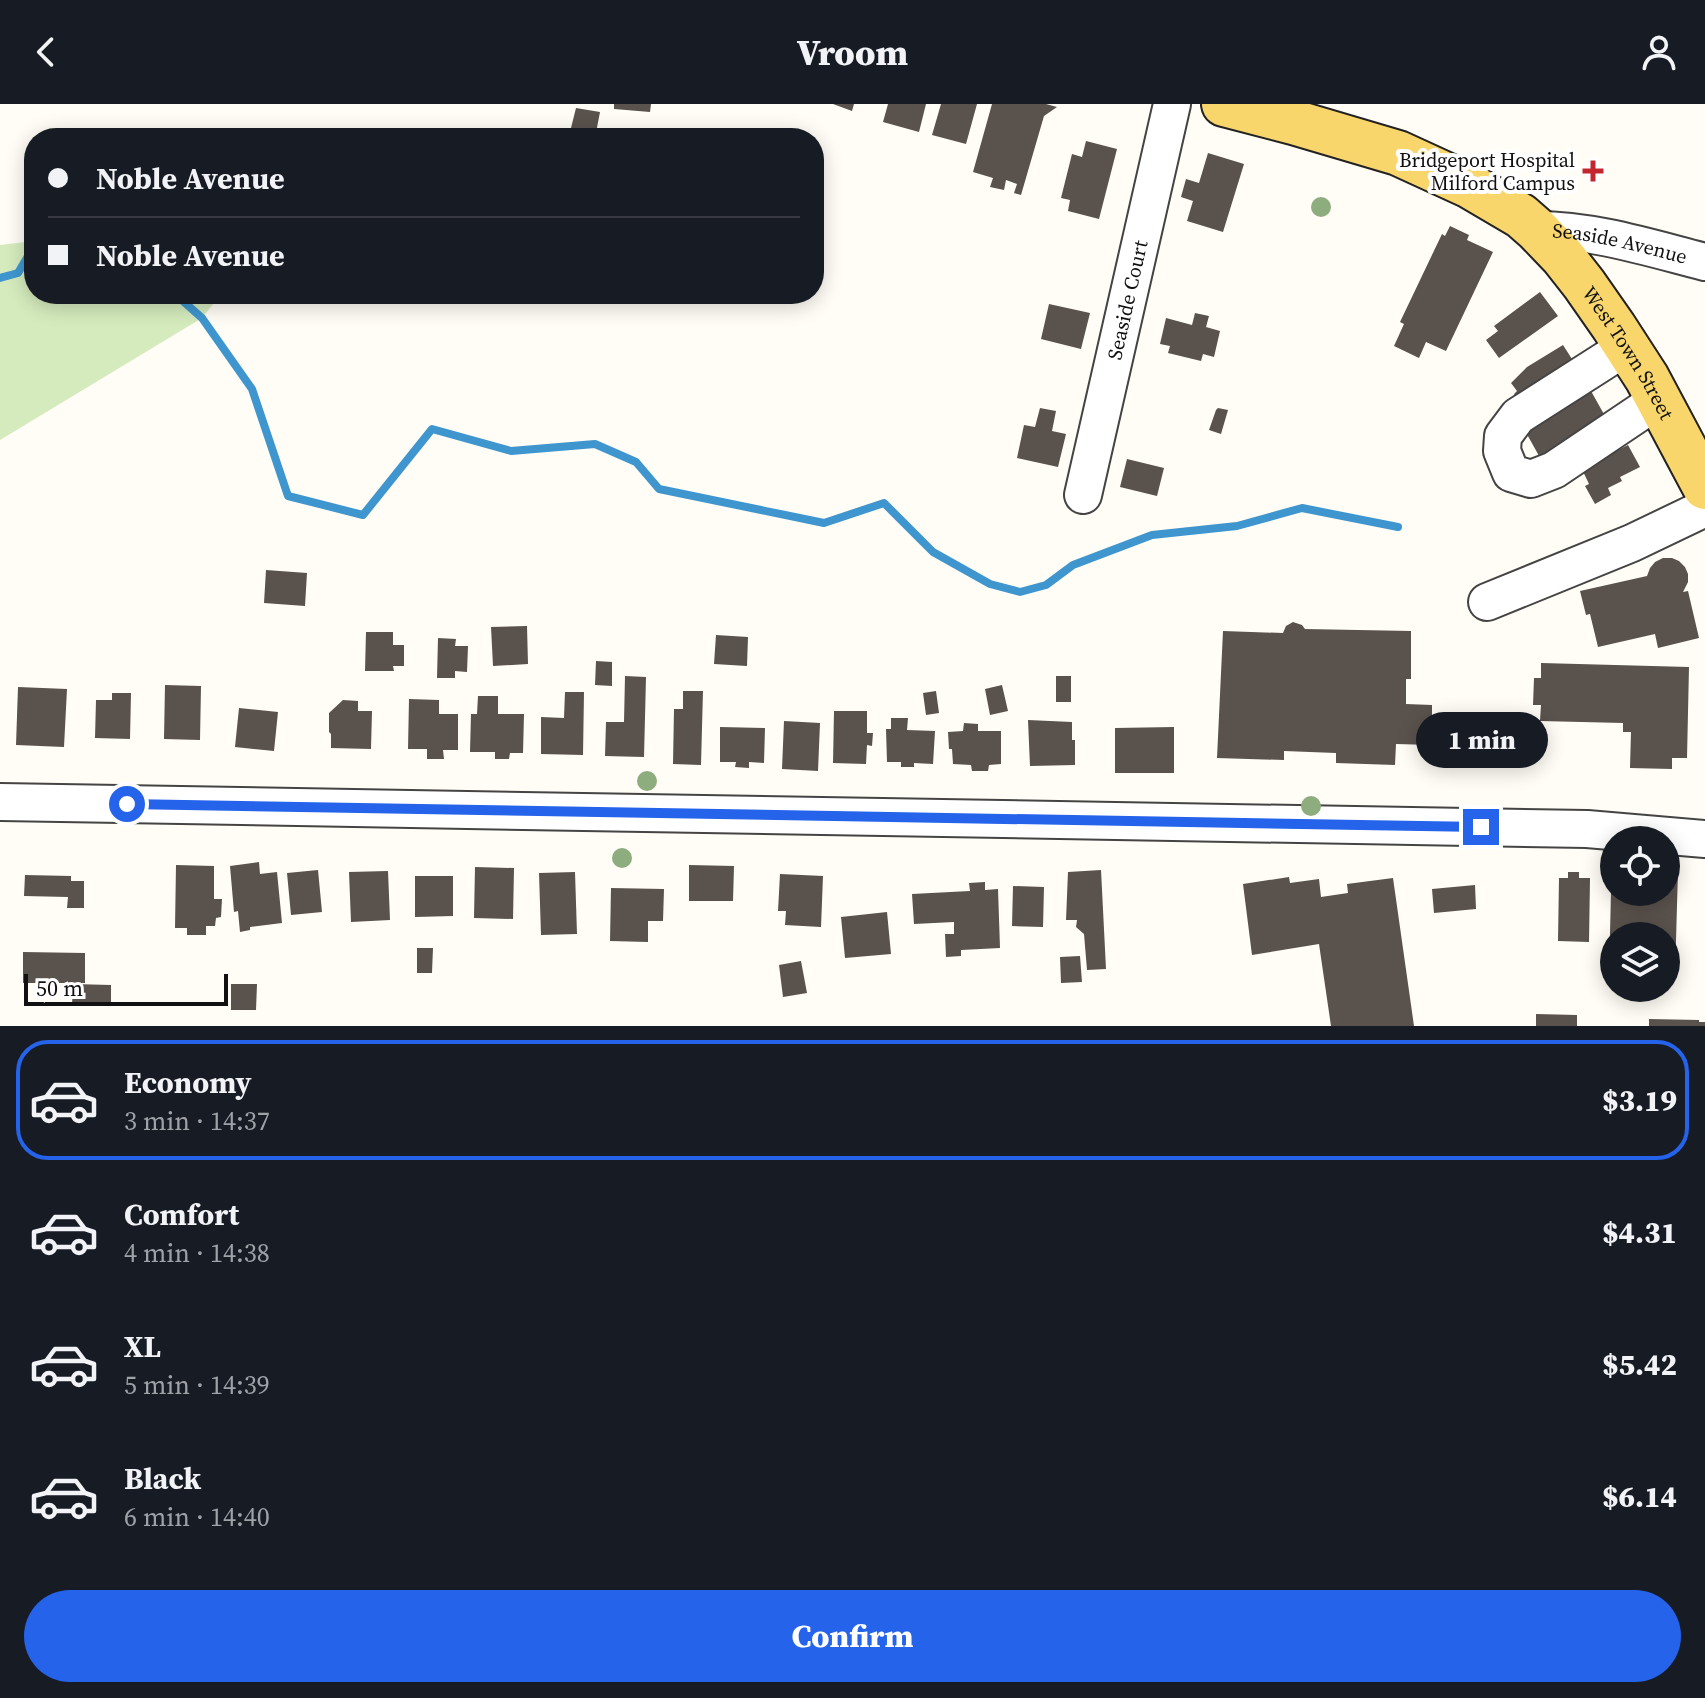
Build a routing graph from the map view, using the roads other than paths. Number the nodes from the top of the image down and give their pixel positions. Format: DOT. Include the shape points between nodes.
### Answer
graph roads {
  1 [pos="1172,104"];
  2 [pos="1224,104"];
  3 [pos="1537,230"];
  4 [pos="1705,262"];
  5 [pos="1626,347"];
  6 [pos="1658,400"];
  7 [pos="1705,487"];
  8 [pos="1083,495"];
  9 [pos="1705,508"];
  10 [pos="1487,602"];
  11 [pos="0,802"];
  12 [pos="1705,839"];
  1 -- 8 [label="street, Seaside Court"];
  2 -- 3 [label="main road, Seaside Avenue" via="1398,153 1470,186"];
  3 -- 4 [label="street, Seaside Avenue" via="1591,234"];
  3 -- 5 [label="main road, West Town Street" via="1584,284"];
  5 -- 6 [label="main road, West Town Street"];
  5 -- 6 [label="street" via="1518,416 1503,436 1502,451 1511,473 1531,479 1554,470"];
  6 -- 7 [label="main road, West Town Street"];
  9 -- 10 [label="street"];
  11 -- 12 [label="street" via="1587,829"];
}
